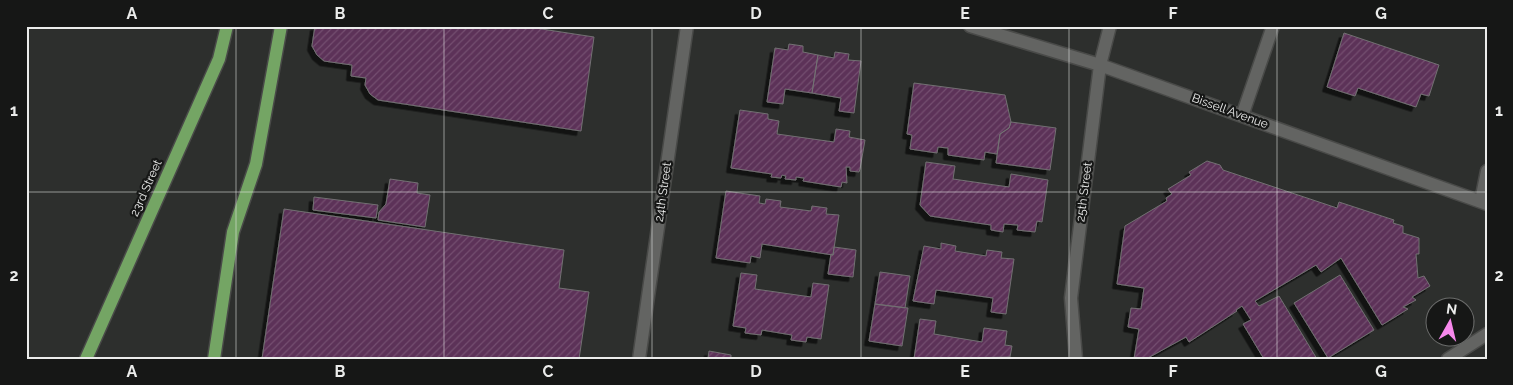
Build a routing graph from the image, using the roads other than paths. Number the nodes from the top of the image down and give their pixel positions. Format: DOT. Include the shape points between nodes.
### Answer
graph roads {
  1 [pos="227,26"];
  2 [pos="281,26"];
  3 [pos="687,26"];
  4 [pos="970,26"];
  5 [pos="1110,26"];
  6 [pos="1273,26"];
  7 [pos="1100,65"];
  8 [pos="1242,116"];
  9 [pos="1487,171"];
  10 [pos="1484,202"];
  11 [pos="1487,334"];
  12 [pos="86,359"];
  13 [pos="214,359"];
  14 [pos="640,359"];
  15 [pos="1076,359"];
  16 [pos="1448,359"];
  1 -- 12 [label="main road, 23rd Street" via="219,58"];
  2 -- 13 [label="main road" via="256,164 233,232"];
  3 -- 14 [label="street, 24th Street"];
  4 -- 7 [label="street, Bissell Avenue"];
  5 -- 7 [label="street, 25th Street"];
  6 -- 8 [label="street"];
  7 -- 8 [label="street, Bissell Avenue"];
  7 -- 15 [label="street, 25th Street" via="1071,298"];
  8 -- 10 [label="street, Bissell Avenue"];
  9 -- 10 [label="street"];
  11 -- 16 [label="street"];
}
